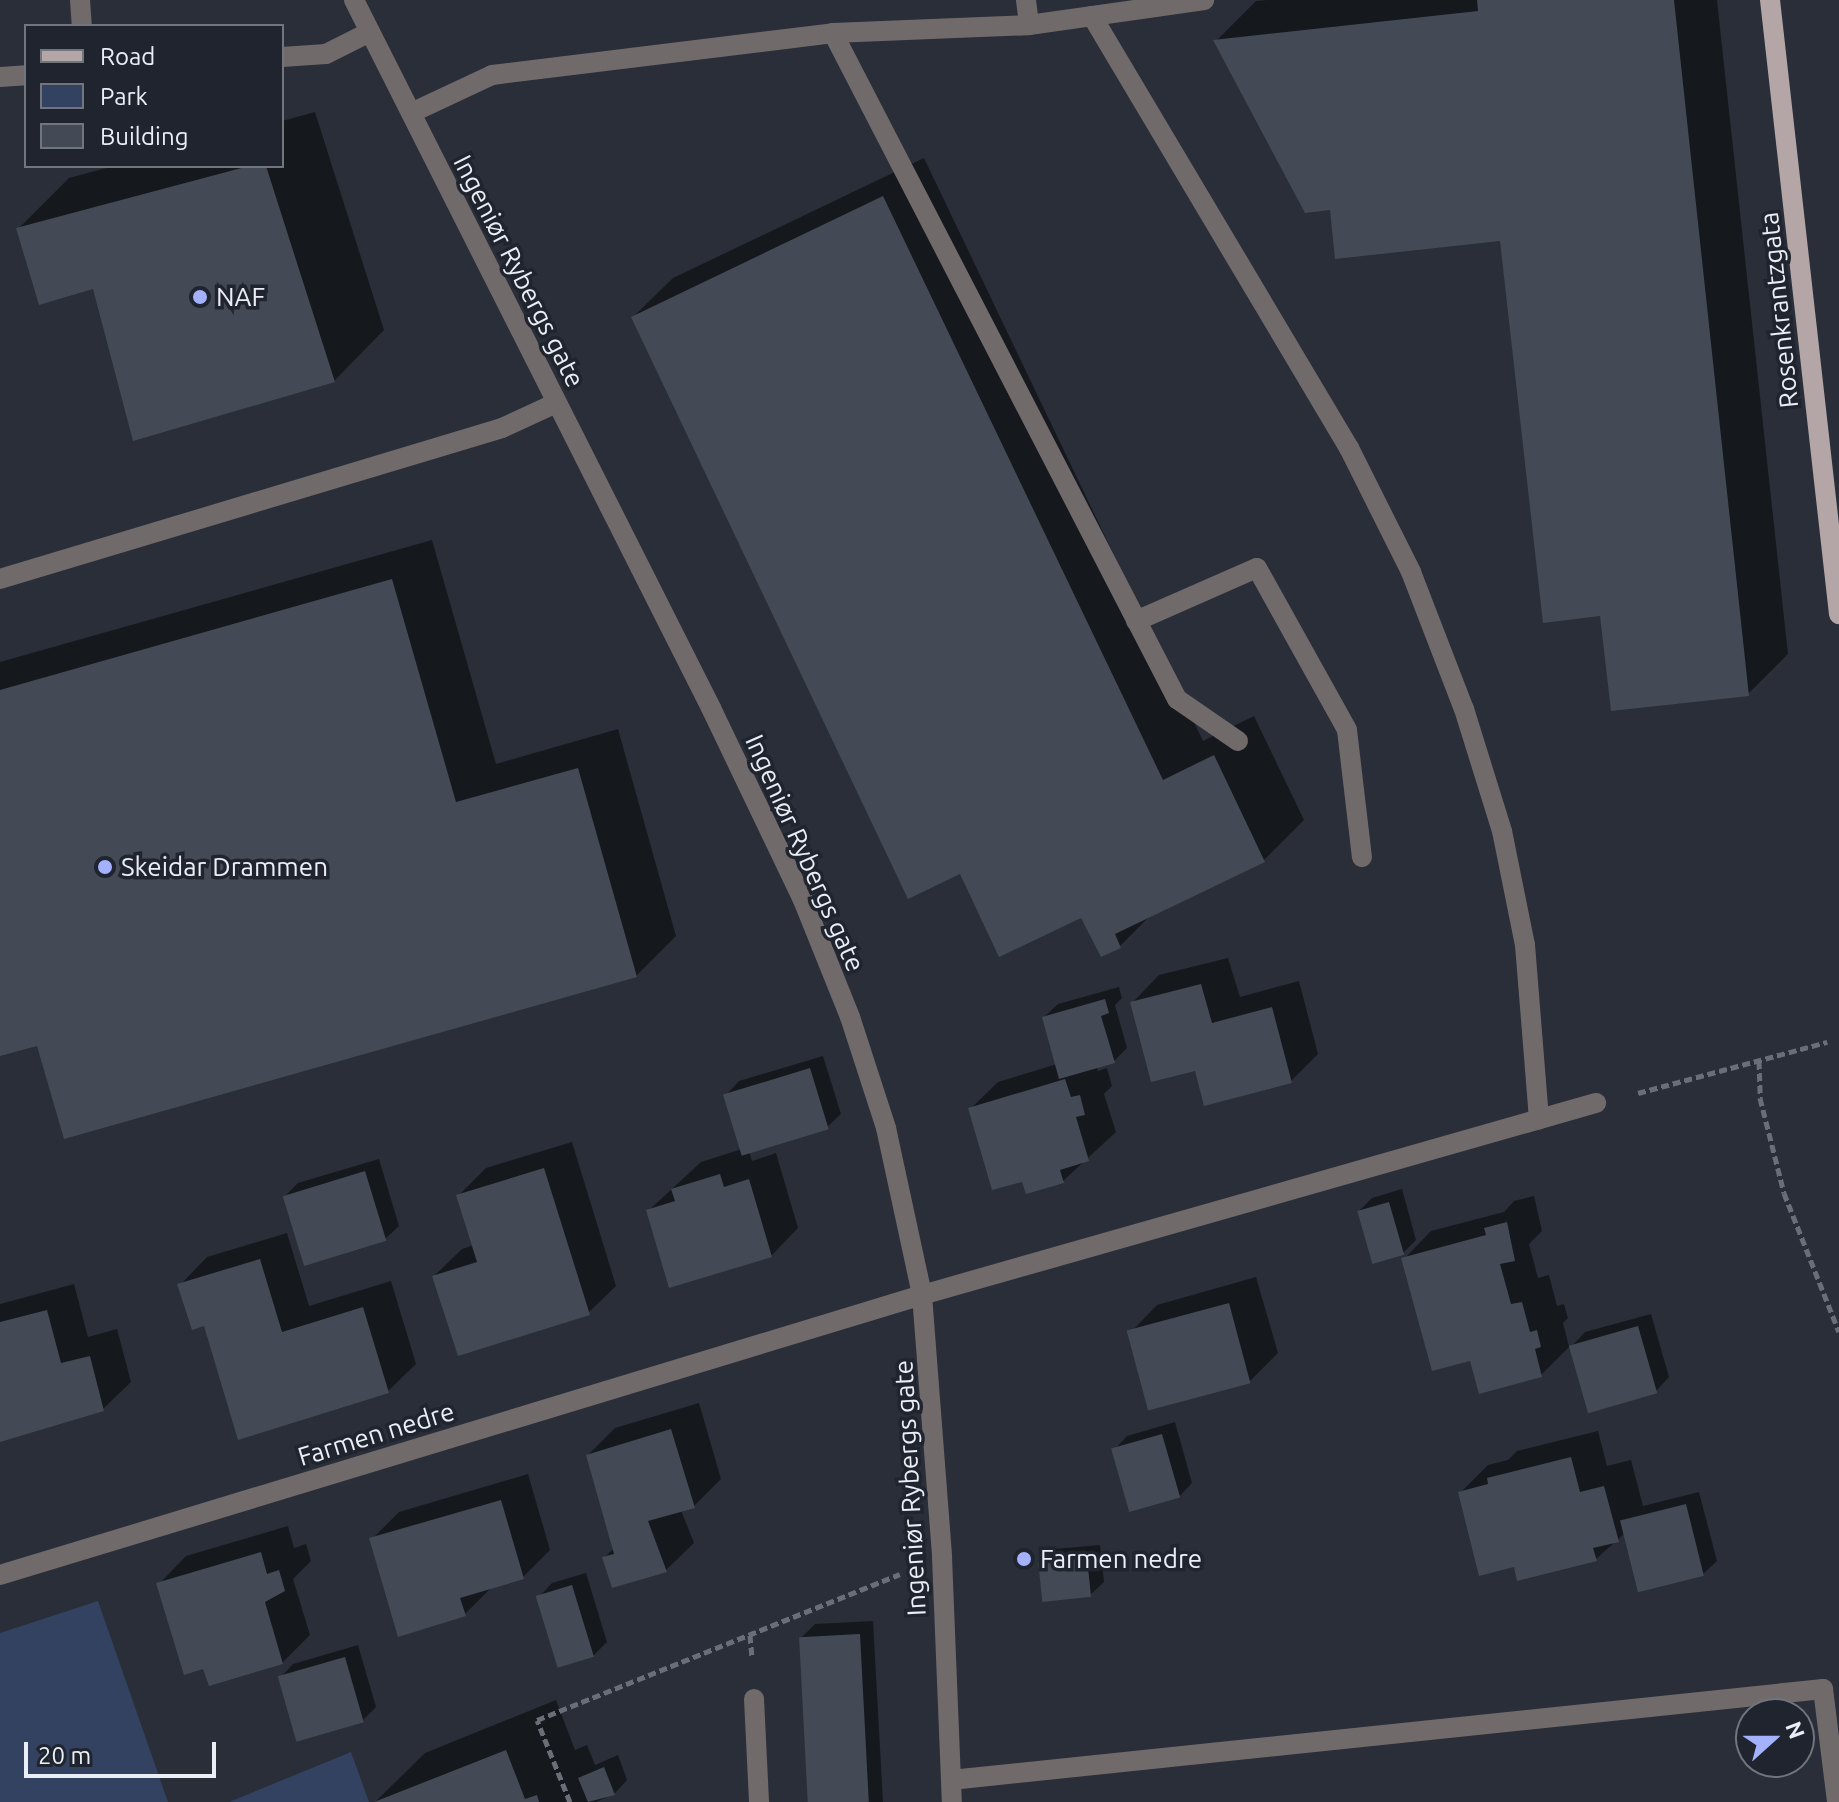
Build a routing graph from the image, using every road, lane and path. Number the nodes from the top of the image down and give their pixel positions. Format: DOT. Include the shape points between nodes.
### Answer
graph roads {
  1 [pos="80,0"];
  2 [pos="354,0"];
  3 [pos="1026,0"];
  4 [pos="1204,0"];
  5 [pos="1770,0"];
  6 [pos="1092,16"];
  7 [pos="82,24"];
  8 [pos="1029,25"];
  9 [pos="370,32"];
  10 [pos="833,33"];
  11 [pos="284,57"];
  12 [pos="24,75"];
  13 [pos="0,77"];
  14 [pos="411,113"];
  15 [pos="556,403"];
  16 [pos="0,579"];
  17 [pos="1839,614"];
  18 [pos="1136,621"];
  19 [pos="1238,741"];
  20 [pos="1362,857"];
  21 [pos="1827,1042"];
  22 [pos="1759,1061"];
  23 [pos="1596,1103"];
  24 [pos="1539,1119"];
  25 [pos="922,1295"];
  26 [pos="1839,1332"];
  27 [pos="942,1557"];
  28 [pos="0,1575"];
  29 [pos="754,1699"];
  30 [pos="951,1780"];
  31 [pos="570,1802"];
  32 [pos="759,1802"];
  33 [pos="952,1802"];
  34 [pos="1837,1802"];
  1 -- 7 [label="street"];
  2 -- 9 [label="street, Ingeniør Rybergs gate"];
  3 -- 8 [label="street"];
  4 -- 6 [label="street"];
  5 -- 17 [label="main road, Rosenkrantzgata"];
  6 -- 8 [label="street"];
  6 -- 24 [label="street" via="1349,448 1411,572 1464,709 1502,831 1525,945"];
  8 -- 10 [label="street"];
  9 -- 11 [label="street" via="326,54"];
  9 -- 14 [label="street, Ingeniør Rybergs gate"];
  10 -- 14 [label="street" via="492,75"];
  10 -- 18 [label="street"];
  12 -- 13 [label="street"];
  14 -- 15 [label="street, Ingeniør Rybergs gate"];
  15 -- 16 [label="street" via="502,428"];
  15 -- 25 [label="street, Ingeniør Rybergs gate" via="809,914 886,1128"];
  18 -- 19 [label="street" via="1177,699"];
  18 -- 20 [label="street" via="1257,568 1347,730"];
  21 -- 22 [label="path"];
  22 -- 23 [label="path"];
  22 -- 26 [label="path" via="1760,1098 1784,1193"];
  23 -- 24 [label="street, Farmen nedre"];
  24 -- 25 [label="street, Farmen nedre"];
  25 -- 27 [label="street, Ingeniør Rybergs gate"];
  25 -- 28 [label="street, Farmen nedre"];
  27 -- 30 [label="street, Ingeniør Rybergs gate"];
  27 -- 31 [label="path" via="537,1720"];
  29 -- 32 [label="street"];
  30 -- 33 [label="street, Ingeniør Rybergs gate"];
  30 -- 34 [label="street" via="1823,1689"];
}
